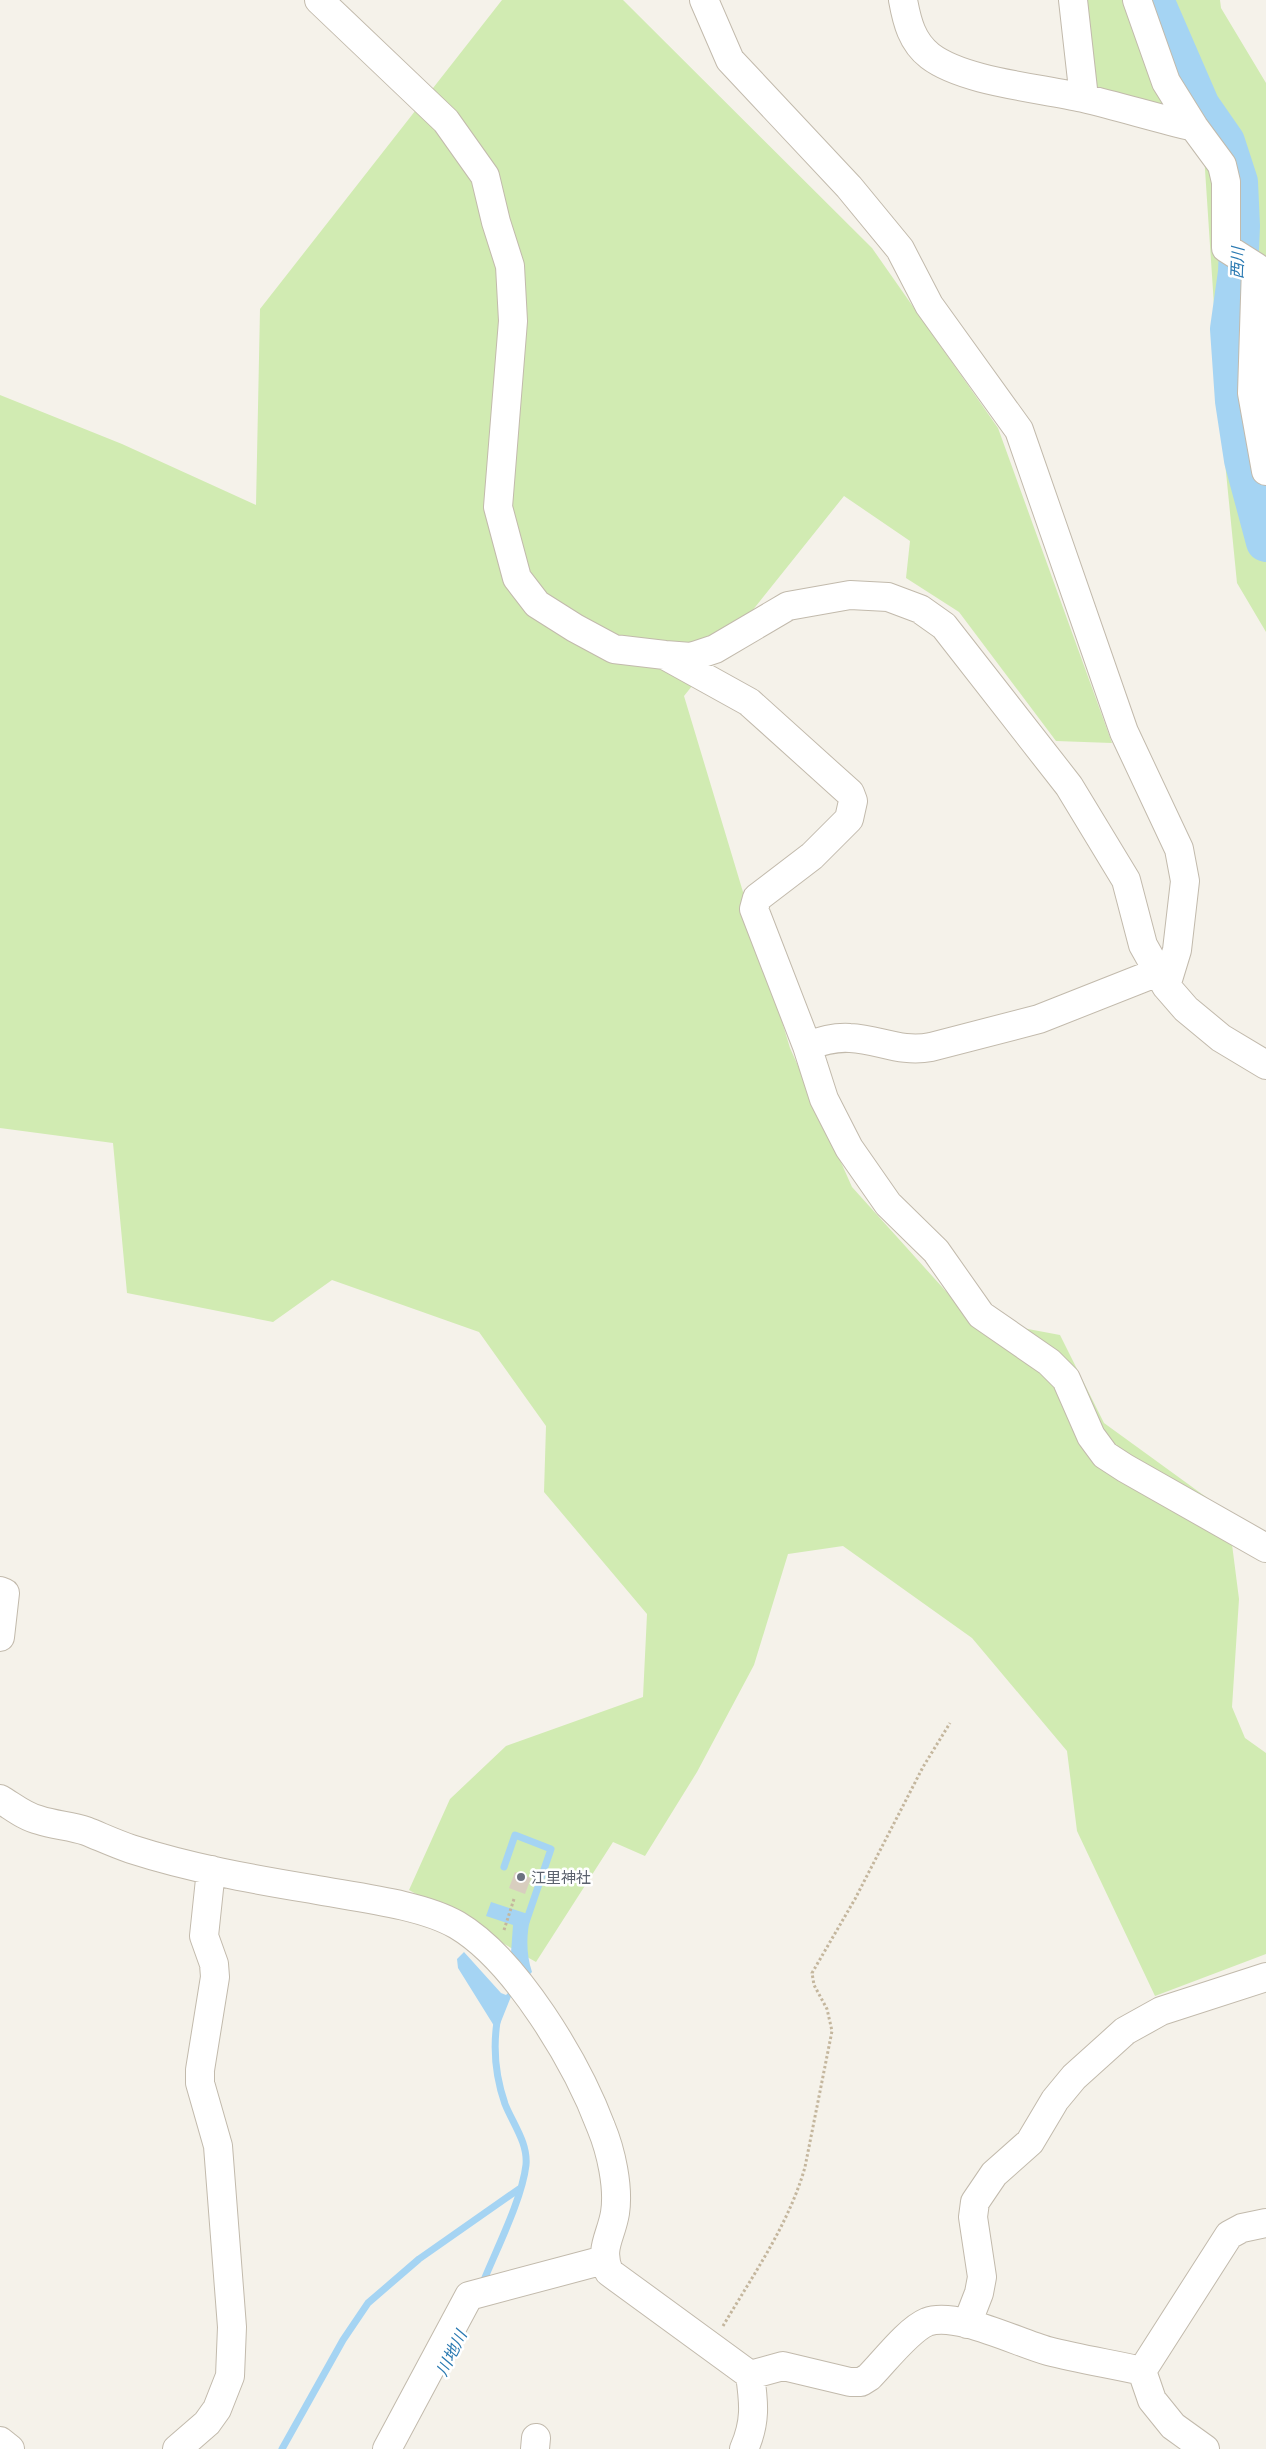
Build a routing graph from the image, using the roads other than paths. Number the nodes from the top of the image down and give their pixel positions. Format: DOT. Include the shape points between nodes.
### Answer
graph roads {
  1 [pos="319,0"];
  2 [pos="704,0"];
  3 [pos="903,0"];
  4 [pos="1073,0"];
  5 [pos="1137,0"];
  6 [pos="1084,98"];
  7 [pos="1194,127"];
  8 [pos="1266,471"];
  9 [pos="665,655"];
  10 [pos="1162,979"];
  11 [pos="807,1046"];
  12 [pos="1266,1065"];
  13 [pos="1266,1548"];
  14 [pos="0,1591"];
  15 [pos="0,1636"];
  16 [pos="0,1800"];
  17 [pos="211,1870"];
  18 [pos="1266,1977"];
  19 [pos="1266,2224"];
  20 [pos="604,2260"];
  21 [pos="968,2324"];
  22 [pos="1142,2371"];
  23 [pos="750,2375"];
  24 [pos="0,2441"];
  25 [pos="10,2449"];
  26 [pos="177,2449"];
  27 [pos="387,2449"];
  28 [pos="744,2449"];
  29 [pos="1205,2449"];
  1 -- 9 [label="street" via="446,121 485,176 510,266 513,321 498,507 517,578 537,604 614,649"];
  2 -- 10 [label="street" via="730,60 849,188 900,250 929,305 1019,430 1124,732 1179,849 1185,881 1177,950"];
  3 -- 6 [label="street" via="907,22 917,43 946,66 966,74"];
  4 -- 6 [label="street"];
  5 -- 7 [label="street" via="1166,82"];
  6 -- 7 [label="street"];
  7 -- 8 [label="street" via="1222,165 1226,182 1226,248 1256,267 1252,392"];
  9 -- 10 [label="street" via="691,657 715,649 788,606 850,595 888,597 920,608 944,626 1069,786 1126,880 1144,945"];
  9 -- 11 [label="street" via="749,702 850,793 853,801 849,819 812,856 754,903"];
  10 -- 11 [label="street" via="1040,1019 931,1047 915,1050 850,1038 829,1039"];
  10 -- 12 [label="street" via="1186,1009 1222,1038"];
  11 -- 13 [label="street" via="824,1099 849,1148 888,1204 936,1252 981,1315 1049,1362 1066,1379 1091,1436 1105,1455"];
  14 -- 15 [label="street" via="4,1592"];
  16 -- 17 [label="street" via="36,1820 84,1830 131,1849"];
  17 -- 20 [label="street" via="384,1902 439,1916 458,1925 485,1946 526,1993 553,2034 574,2067 602,2127 613,2164 615,2211"];
  17 -- 26 [label="street" via="204,1936 215,1977 200,2083 218,2146 232,2327 230,2366 224,2395 217,2409 207,2423"];
  18 -- 21 [label="street" via="1161,2011 1125,2031 1061,2092 1030,2142 994,2174 976,2202 973,2217 982,2276"];
  19 -- 22 [label="street" via="1229,2234"];
  20 -- 23 [label="street" via="609,2272"];
  20 -- 27 [label="street" via="469,2296"];
  21 -- 22 [label="street" via="1047,2351"];
  21 -- 23 [label="street" via="939,2320 926,2323 861,2382 783,2366"];
  22 -- 29 [label="street" via="1152,2400 1173,2426"];
  23 -- 28 [label="street" via="754,2411"];
  24 -- 25 [label="street"];
}
